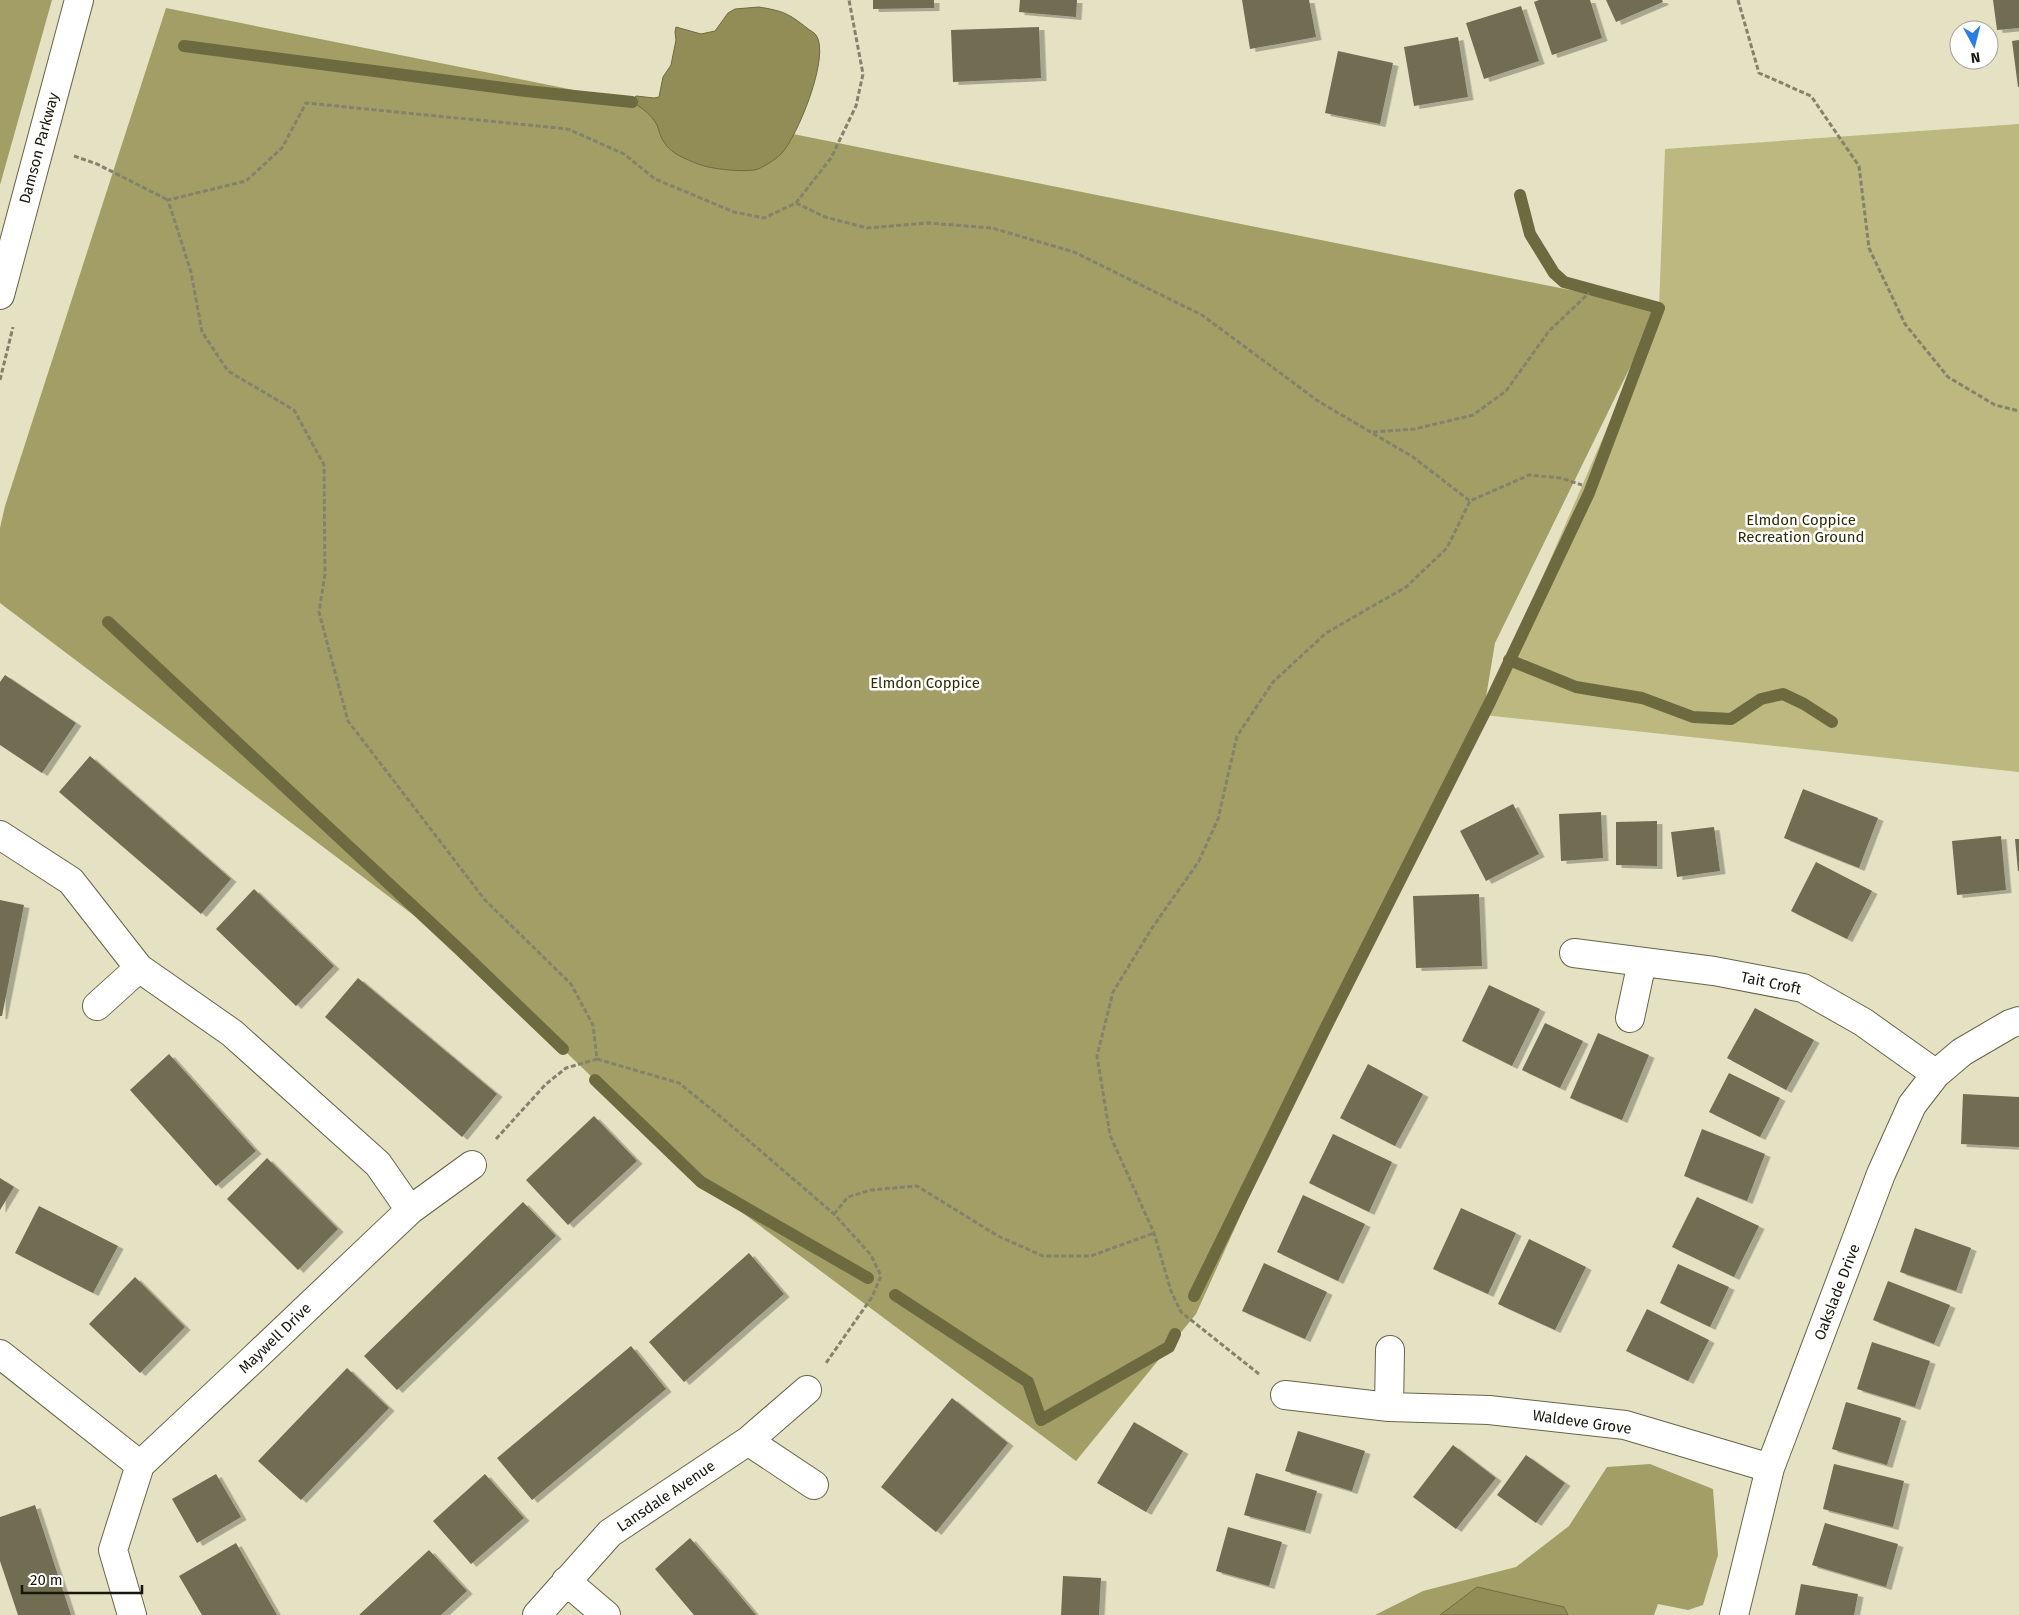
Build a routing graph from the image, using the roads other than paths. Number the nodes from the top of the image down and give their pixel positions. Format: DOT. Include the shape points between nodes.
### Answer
graph roads {
  1 [pos="78,0"];
  2 [pos="0,295"];
  3 [pos="0,834"];
  4 [pos="1574,953"];
  5 [pos="1642,962"];
  6 [pos="139,968"];
  7 [pos="97,1006"];
  8 [pos="1630,1018"];
  9 [pos="2019,1021"];
  10 [pos="1936,1074"];
  11 [pos="472,1165"];
  12 [pos="410,1210"];
  13 [pos="1390,1350"];
  14 [pos="0,1354"];
  15 [pos="807,1390"];
  16 [pos="1285,1395"];
  17 [pos="1389,1407"];
  18 [pos="748,1441"];
  19 [pos="140,1465"];
  20 [pos="1770,1468"];
  21 [pos="814,1485"];
  22 [pos="566,1581"];
  23 [pos="132,1615"];
  24 [pos="537,1615"];
  25 [pos="606,1615"];
  26 [pos="1734,1615"];
  1 -- 2 [label="street, Damson Parkway"];
  3 -- 6 [label="street" via="71,881"];
  4 -- 5 [label="street, Tait Croft"];
  5 -- 8 [label="street"];
  5 -- 10 [label="street, Tait Croft" via="1714,971 1803,988 1863,1022"];
  6 -- 7 [label="street"];
  6 -- 12 [label="street" via="232,1032 378,1164"];
  9 -- 10 [label="street, Oakslade Drive" via="1962,1052"];
  10 -- 20 [label="street, Oakslade Drive" via="1912,1104 1882,1174"];
  11 -- 12 [label="street, Maywell Drive"];
  12 -- 19 [label="street, Maywell Drive"];
  13 -- 17 [label="street"];
  14 -- 19 [label="street"];
  15 -- 18 [label="street, Lansdale Avenue"];
  16 -- 17 [label="street, Waldeve Grove"];
  17 -- 20 [label="street, Waldeve Grove" via="1489,1410 1625,1425"];
  18 -- 21 [label="street"];
  18 -- 22 [label="street, Lansdale Avenue" via="610,1533"];
  19 -- 23 [label="street, Maywell Drive" via="113,1550"];
  20 -- 26 [label="street, Oakslade Drive"];
  22 -- 24 [label="street, Lansdale Avenue"];
  22 -- 25 [label="street"];
}
